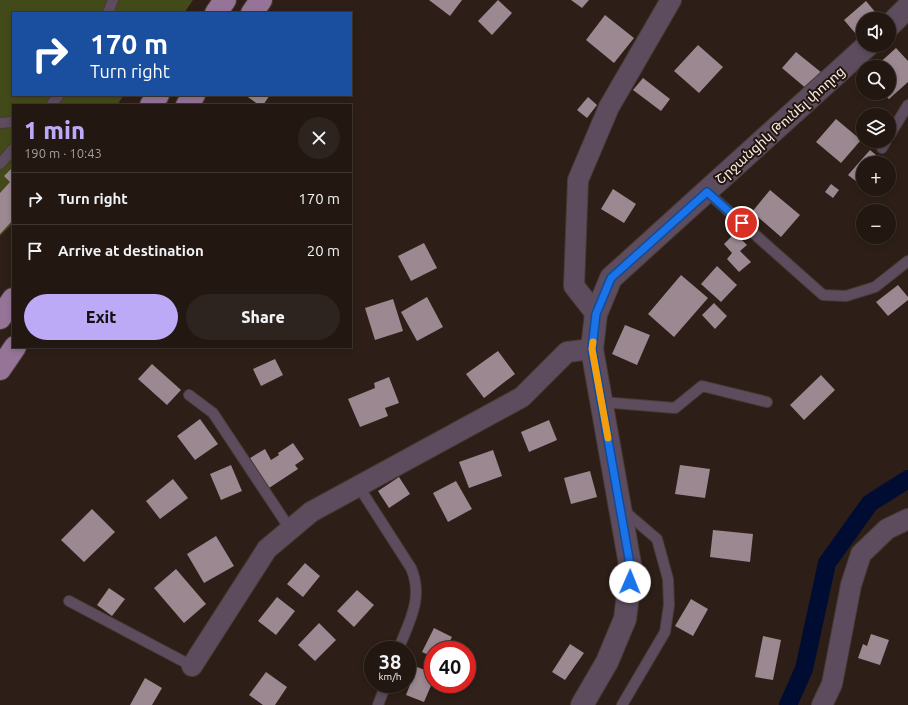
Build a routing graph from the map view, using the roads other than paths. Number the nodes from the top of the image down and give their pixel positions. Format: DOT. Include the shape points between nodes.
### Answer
graph roads {
  1 [pos="113,0"];
  2 [pos="225,0"];
  3 [pos="261,0"];
  4 [pos="671,0"];
  5 [pos="108,12"];
  6 [pos="217,12"];
  7 [pos="253,12"];
  8 [pos="860,52"];
  9 [pos="58,96"];
  10 [pos="52,104"];
  11 [pos="908,105"];
  12 [pos="12,122"];
  13 [pos="0,123"];
  14 [pos="896,125"];
  15 [pos="12,150"];
  16 [pos="0,164"];
  17 [pos="707,192"];
  18 [pos="908,261"];
  19 [pos="12,300"];
  20 [pos="596,314"];
  21 [pos="0,318"];
  22 [pos="14,348"];
  23 [pos="592,349"];
  24 [pos="0,369"];
  25 [pos="189,395"];
  26 [pos="602,402"];
  27 [pos="767,402"];
  28 [pos="359,487"];
  29 [pos="620,508"];
  30 [pos="908,519"];
  31 [pos="290,529"];
  32 [pos="69,601"];
  33 [pos="401,641"];
  34 [pos="192,666"];
  35 [pos="383,693"];
  36 [pos="378,705"];
  37 [pos="582,705"];
  38 [pos="622,705"];
  39 [pos="822,705"];
  1 -- 5 [label="lane"];
  2 -- 6 [label="main road"];
  3 -- 7 [label="main road"];
  4 -- 20 [label="street" via="609,108 578,180 574,286"];
  8 -- 17 [label="street, Շրջանցիկ Թունել փողոց"];
  9 -- 10 [label="lane"];
  11 -- 14 [label="lane"];
  12 -- 13 [label="lane"];
  15 -- 16 [label="lane"];
  17 -- 18 [label="lane" via="823,295 846,296 876,287"];
  17 -- 20 [label="street, Շրջանցիկ Թունել փողոց" via="611,278"];
  19 -- 21 [label="main road"];
  20 -- 23 [label="street, Շրջանցիկ Թունել փողոց"];
  22 -- 24 [label="main road"];
  23 -- 26 [label="street, Շրջանցիկ Թունել փողոց"];
  23 -- 28 [label="street" via="567,352 522,397"];
  25 -- 31 [label="lane" via="213,413"];
  26 -- 27 [label="lane" via="675,408 702,386"];
  26 -- 29 [label="street, Շրջանցիկ Թունել փողոց"];
  28 -- 31 [label="street" via="311,512"];
  28 -- 33 [label="lane" via="416,579 416,603"];
  29 -- 37 [label="street, Շրջանցիկ Թունել փողոց" via="631,570 625,619 607,662"];
  29 -- 38 [label="lane" via="657,539 668,579 669,605 665,632"];
  30 -- 39 [label="street" via="888,529 861,554 851,585 832,684"];
  31 -- 34 [label="street" via="267,549"];
  32 -- 34 [label="lane"];
  35 -- 36 [label="lane"];
}
